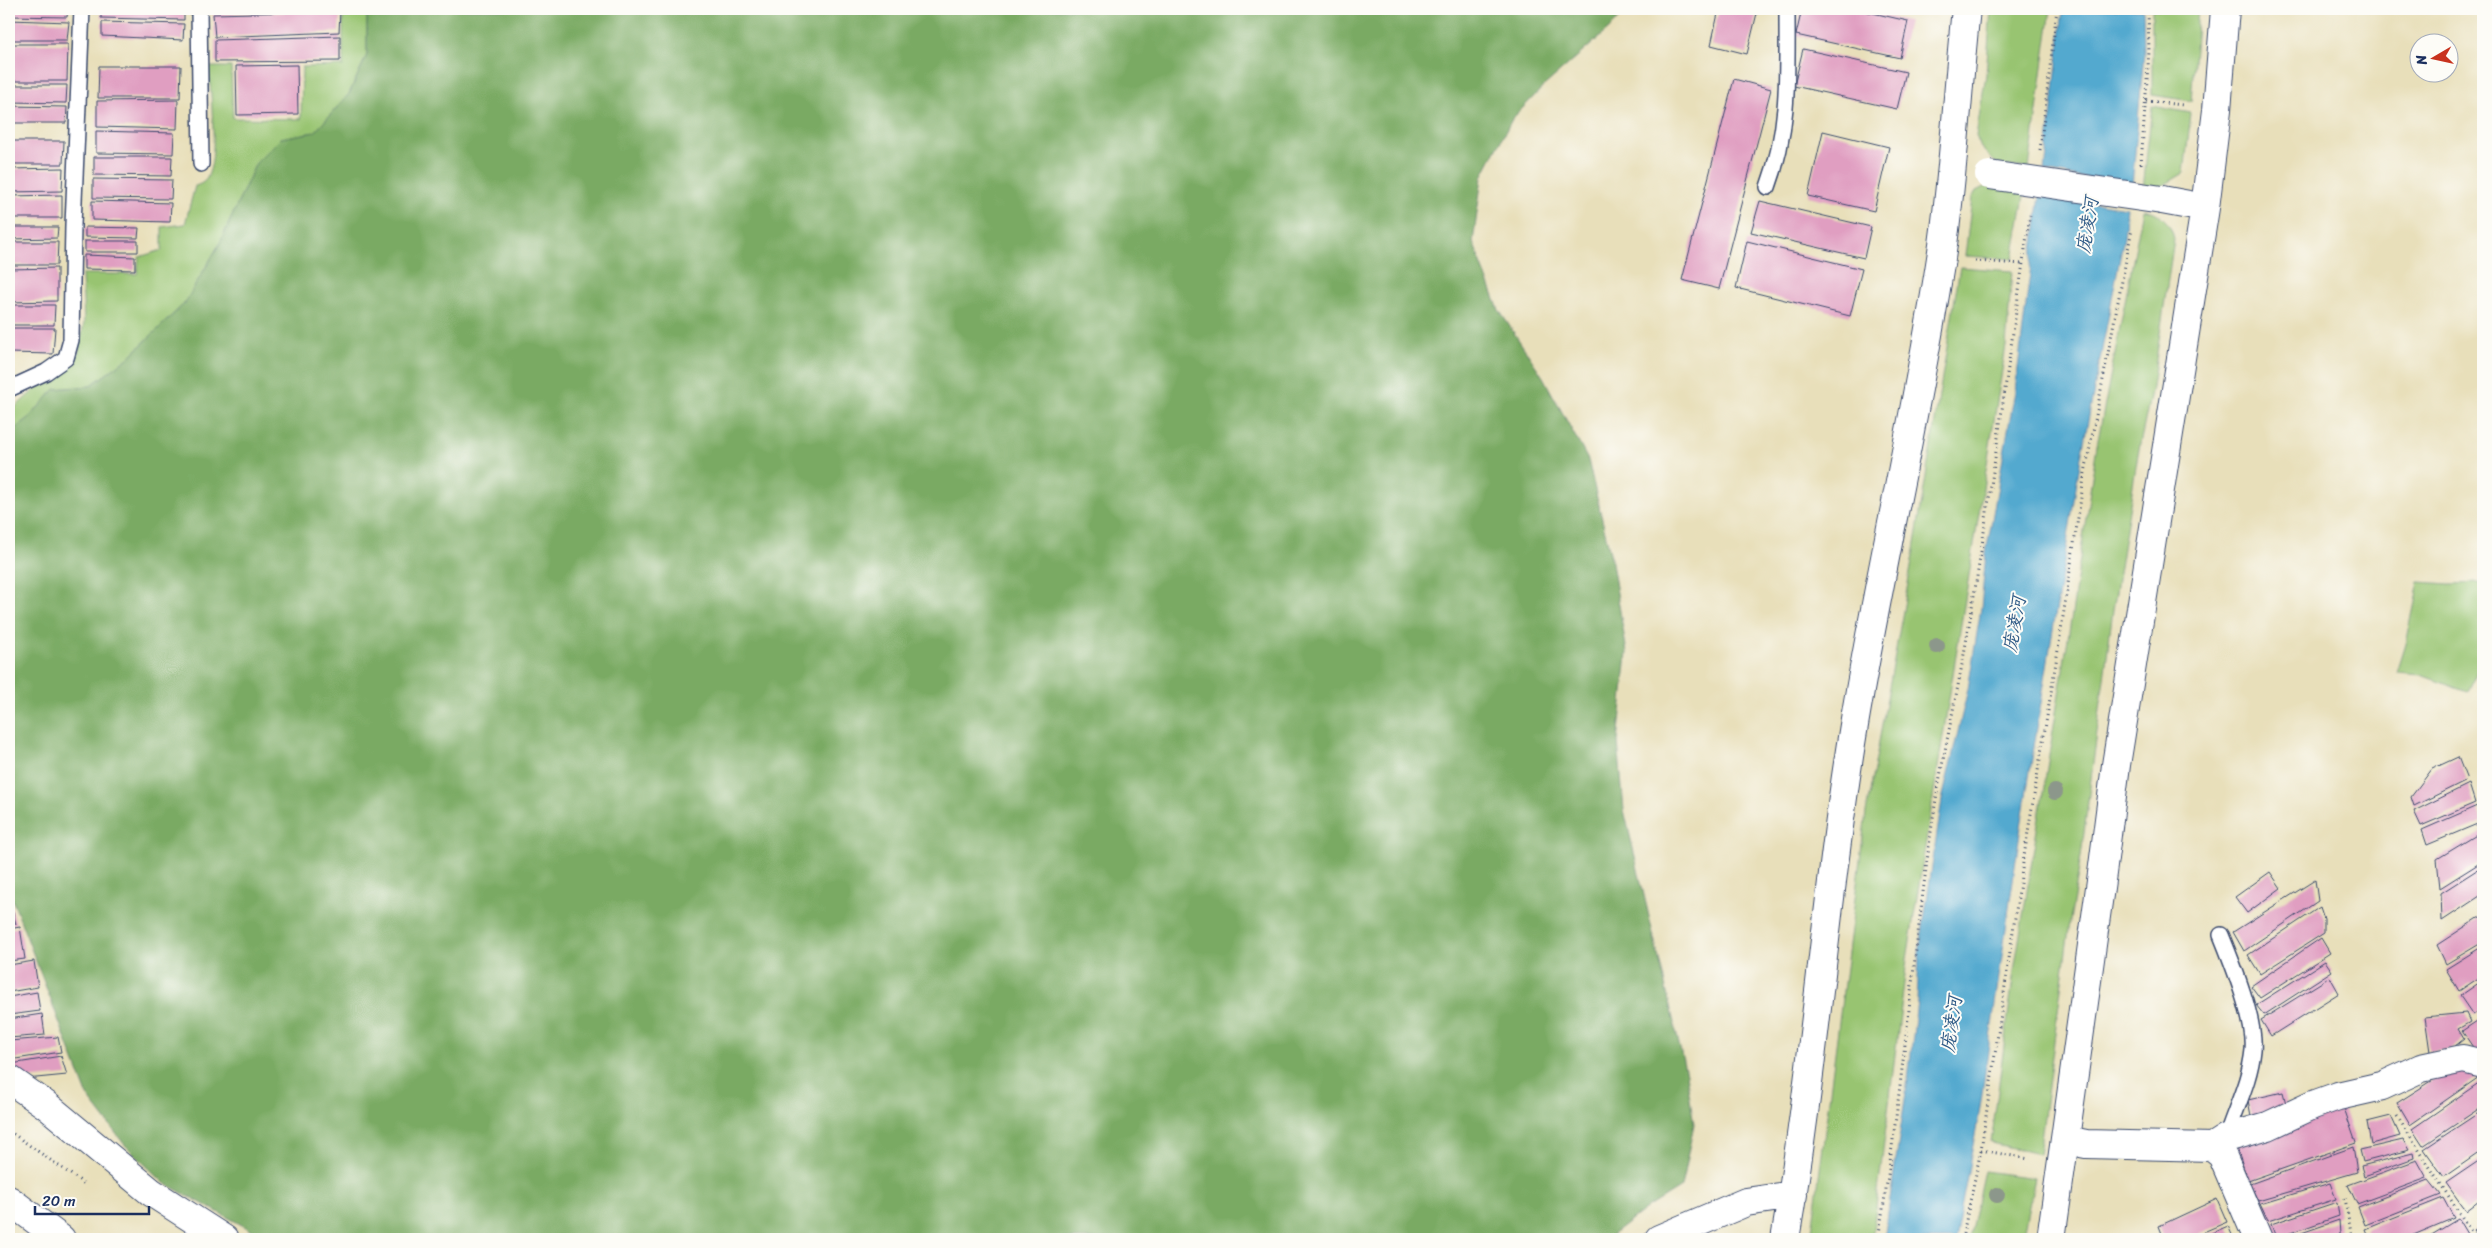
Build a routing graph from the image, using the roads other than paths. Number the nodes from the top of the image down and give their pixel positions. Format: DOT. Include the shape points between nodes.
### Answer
graph roads {
  1 [pos="82,9"];
  2 [pos="199,9"];
  3 [pos="1787,9"];
  4 [pos="1966,9"];
  5 [pos="2225,9"];
  6 [pos="201,164"];
  7 [pos="1952,170"];
  8 [pos="1768,187"];
  9 [pos="2205,208"];
  10 [pos="9,389"];
  11 [pos="2221,935"];
  12 [pos="2483,1064"];
  13 [pos="9,1079"];
  14 [pos="2066,1140"];
  15 [pos="2219,1142"];
  16 [pos="1793,1195"];
  17 [pos="9,1200"];
  18 [pos="61,1239"];
  19 [pos="224,1239"];
  20 [pos="1659,1239"];
  21 [pos="1785,1239"];
  22 [pos="2051,1239"];
  23 [pos="2258,1239"];
  1 -- 10 [label="lane" via="71,340 66,358 46,372"];
  2 -- 6 [label="lane"];
  3 -- 8 [label="lane" via="1785,124"];
  4 -- 7 [label="street"];
  5 -- 9 [label="street"];
  7 -- 9 [label="street, bridge"];
  7 -- 16 [label="street" via="1941,258 1856,718 1836,848"];
  9 -- 14 [label="street" via="2116,765"];
  11 -- 15 [label="lane" via="2243,998 2254,1048 2246,1083"];
  12 -- 15 [label="street" via="2463,1059 2438,1063 2382,1086 2338,1096 2268,1126"];
  13 -- 19 [label="street" via="46,1105 151,1192"];
  14 -- 15 [label="street" via="2086,1144"];
  14 -- 22 [label="street"];
  15 -- 23 [label="street"];
  16 -- 20 [label="street" via="1746,1202"];
  16 -- 21 [label="street"];
  17 -- 18 [label="street"];
}
